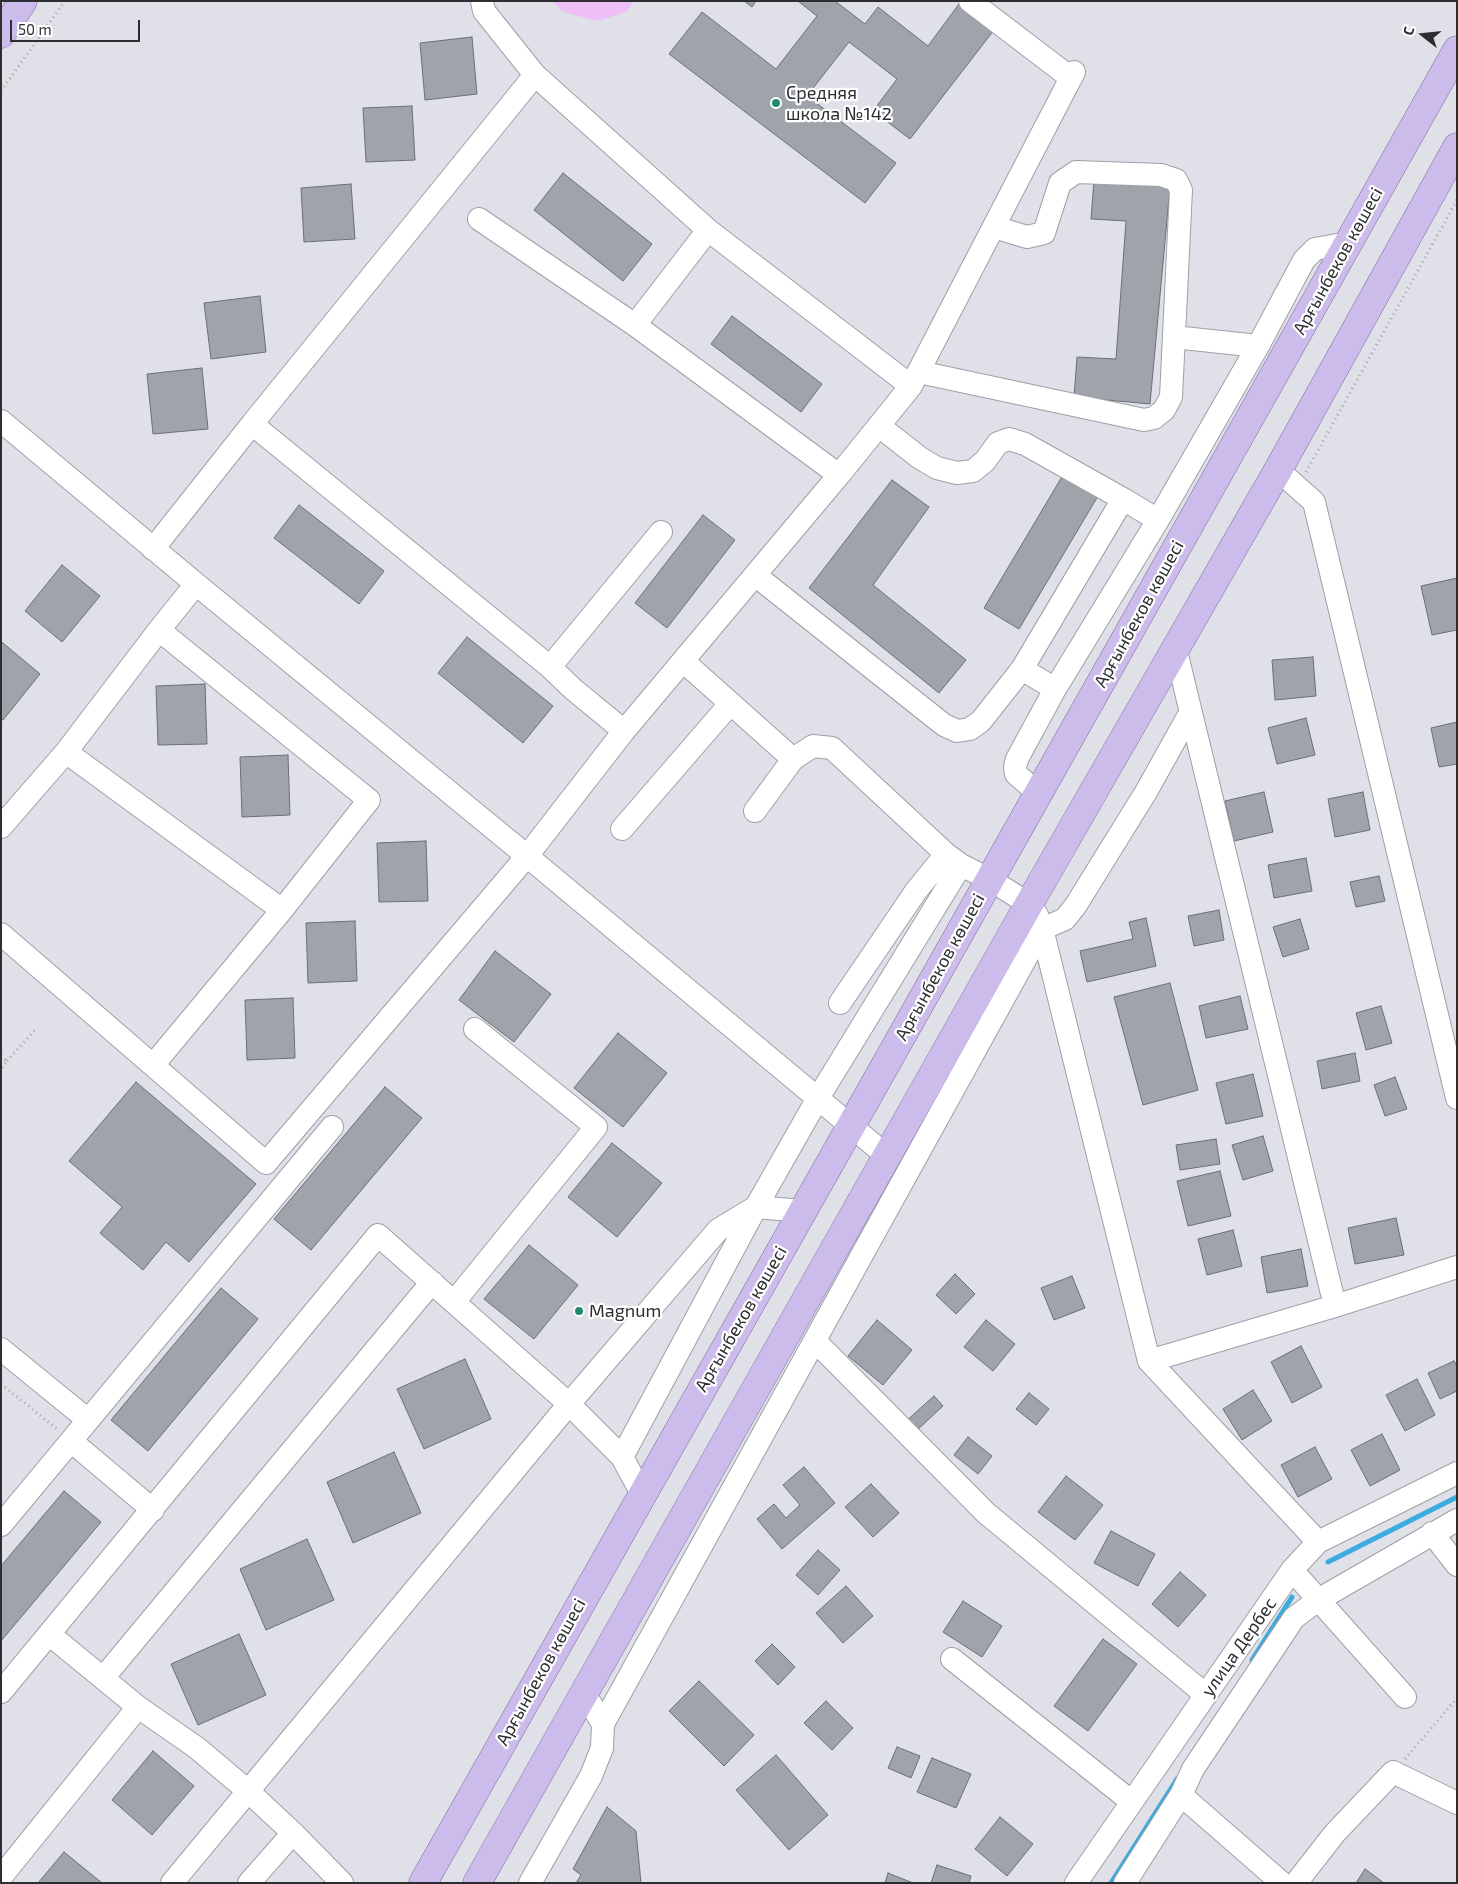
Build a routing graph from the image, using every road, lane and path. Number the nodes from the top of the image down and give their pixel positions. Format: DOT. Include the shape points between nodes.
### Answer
graph roads {
  1 [pos="23,1"];
  2 [pos="65,1"];
  3 [pos="482,1"];
  4 [pos="970,1"];
  5 [pos="1,34"];
  6 [pos="1457,50"];
  7 [pos="535,75"];
  8 [pos="1,91"];
  9 [pos="1457,147"];
  10 [pos="1457,200"];
  11 [pos="479,219"];
  12 [pos="994,228"];
  13 [pos="708,230"];
  14 [pos="1348,243"];
  15 [pos="635,325"];
  16 [pos="1174,337"];
  17 [pos="1258,346"];
  18 [pos="915,379"];
  19 [pos="1,421"];
  20 [pos="252,424"];
  21 [pos="879,426"];
  22 [pos="839,475"];
  23 [pos="1288,479"];
  24 [pos="1123,499"];
  25 [pos="1158,520"];
  26 [pos="661,532"];
  27 [pos="153,549"];
  28 [pos="755,575"];
  29 [pos="196,584"];
  30 [pos="158,630"];
  31 [pos="1176,651"];
  32 [pos="683,661"];
  33 [pos="550,667"];
  34 [pos="1022,669"];
  35 [pos="1055,689"];
  36 [pos="730,704"];
  37 [pos="1190,713"];
  38 [pos="624,730"];
  39 [pos="66,752"];
  40 [pos="792,760"];
  41 [pos="1038,792"];
  42 [pos="755,811"];
  43 [pos="1,827"];
  44 [pos="622,829"];
  45 [pos="527,856"];
  46 [pos="953,859"];
  47 [pos="989,879"];
  48 [pos="1029,904"];
  49 [pos="282,910"];
  50 [pos="1042,929"];
  51 [pos="1,934"];
  52 [pos="840,1003"];
  53 [pos="36,1029"];
  54 [pos="475,1029"];
  55 [pos="1,1056"];
  56 [pos="8,1061"];
  57 [pos="154,1064"];
  58 [pos="1,1069"];
  59 [pos="818,1098"];
  60 [pos="1457,1098"];
  61 [pos="851,1126"];
  62 [pos="332,1127"];
  63 [pos="888,1156"];
  64 [pos="266,1163"];
  65 [pos="288,1180"];
  66 [pos="756,1207"];
  67 [pos="802,1211"];
  68 [pos="1457,1267"];
  69 [pos="432,1282"];
  70 [pos="454,1302"];
  71 [pos="1335,1306"];
  72 [pos="815,1341"];
  73 [pos="1,1349"];
  74 [pos="1150,1361"];
  75 [pos="1,1384"];
  76 [pos="569,1404"];
  77 [pos="88,1420"];
  78 [pos="71,1441"];
  79 [pos="622,1457"];
  80 [pos="1457,1473"];
  81 [pos="642,1494"];
  82 [pos="153,1510"];
  83 [pos="5,1513"];
  84 [pos="1457,1520"];
  85 [pos="1432,1533"];
  86 [pos="1318,1542"];
  87 [pos="1457,1565"];
  88 [pos="1292,1570"];
  89 [pos="1318,1600"];
  90 [pos="49,1634"];
  91 [pos="952,1659"];
  92 [pos="104,1677"];
  93 [pos="1,1692"];
  94 [pos="584,1693"];
  95 [pos="1206,1695"];
  96 [pos="1405,1697"];
  97 [pos="1457,1698"];
  98 [pos="138,1706"];
  99 [pos="603,1724"];
  100 [pos="1394,1772"];
  101 [pos="248,1791"];
  102 [pos="1181,1795"];
  103 [pos="1132,1802"];
  104 [pos="1457,1803"];
  105 [pos="292,1833"];
  106 [pos="1,1877"];
  107 [pos="172,1883"];
  108 [pos="249,1883"];
  109 [pos="342,1883"];
  110 [pos="423,1883"];
  111 [pos="477,1883"];
  112 [pos="530,1883"];
  113 [pos="1076,1883"];
  114 [pos="1124,1883"];
  115 [pos="1282,1883"];
  116 [pos="1296,1883"];
  1 -- 5 [label="main road"];
  2 -- 8 [label="path"];
  3 -- 7 [label="street" via="484,11"];
  4 -- 12 [label="street" via="1073,75"];
  6 -- 14 [label="main road, Арғынбеков көшесі"];
  7 -- 13 [label="street"];
  7 -- 20 [label="street"];
  9 -- 23 [label="main road"];
  10 -- 23 [label="path"];
  11 -- 15 [label="street"];
  12 -- 16 [label="street" via="1027,237 1044,233 1060,183 1076,172 1161,175 1176,180 1181,190"];
  12 -- 18 [label="street"];
  13 -- 15 [label="street"];
  13 -- 18 [label="street"];
  14 -- 17 [label="street" via="1315,249 1304,260"];
  14 -- 41 [label="main road, Арғынбеков көшесі"];
  15 -- 22 [label="street"];
  16 -- 17 [label="street"];
  16 -- 18 [label="street" via="1171,396 1164,410 1154,418 1144,420"];
  17 -- 25 [label="street"];
  18 -- 21 [label="street"];
  19 -- 27 [label="street"];
  20 -- 27 [label="street"];
  20 -- 33 [label="street"];
  21 -- 22 [label="street"];
  21 -- 24 [label="street" via="928,463 957,473 973,471 998,443 1009,440 1025,444"];
  22 -- 28 [label="street"];
  23 -- 31 [label="main road"];
  23 -- 60 [label="street" via="1314,502"];
  24 -- 25 [label="street"];
  24 -- 34 [label="street"];
  25 -- 35 [label="street"];
  26 -- 33 [label="street"];
  27 -- 29 [label="street"];
  28 -- 32 [label="street"];
  28 -- 34 [label="street" via="957,731 970,729 981,722"];
  29 -- 30 [label="street"];
  29 -- 45 [label="street"];
  30 -- 39 [label="street"];
  30 -- 49 [label="street" via="369,800"];
  31 -- 37 [label="street"];
  31 -- 48 [label="main road"];
  32 -- 36 [label="street"];
  32 -- 38 [label="street"];
  33 -- 38 [label="street"];
  34 -- 35 [label="street"];
  35 -- 41 [label="street" via="1016,759 1016,774"];
  36 -- 40 [label="street"];
  36 -- 44 [label="street"];
  37 -- 50 [label="street" via="1076,905 1065,918"];
  37 -- 71 [label="street"];
  38 -- 45 [label="street"];
  39 -- 43 [label="street"];
  39 -- 49 [label="street"];
  40 -- 42 [label="street"];
  40 -- 46 [label="street" via="813,746 832,748"];
  41 -- 47 [label="main road, Арғынбеков көшесі"];
  45 -- 59 [label="street"];
  45 -- 64 [label="street"];
  46 -- 47 [label="street"];
  46 -- 52 [label="street" via="916,891"];
  46 -- 59 [label="street"];
  47 -- 48 [label="street"];
  47 -- 61 [label="main road, Арғынбеков көшесі"];
  48 -- 50 [label="street"];
  48 -- 63 [label="main road"];
  49 -- 57 [label="street"];
  50 -- 72 [label="street"];
  50 -- 74 [label="street"];
  51 -- 57 [label="street"];
  53 -- 56 [label="path"];
  54 -- 70 [label="street" via="596,1127"];
  55 -- 56 [label="path"];
  56 -- 58 [label="path"];
  57 -- 64 [label="street"];
  59 -- 61 [label="street"];
  59 -- 66 [label="street"];
  61 -- 63 [label="street"];
  61 -- 67 [label="main road, Арғынбеков көшесі"];
  62 -- 65 [label="street"];
  63 -- 94 [label="main road"];
  64 -- 65 [label="street"];
  65 -- 77 [label="street"];
  66 -- 67 [label="street"];
  66 -- 76 [label="street" via="718,1230"];
  66 -- 79 [label="street"];
  67 -- 81 [label="main road, Арғынбеков көшесі"];
  68 -- 71 [label="street"];
  69 -- 70 [label="street"];
  69 -- 82 [label="street" via="378,1235"];
  69 -- 92 [label="street"];
  70 -- 76 [label="street"];
  71 -- 74 [label="street"];
  72 -- 95 [label="street" via="986,1513"];
  72 -- 99 [label="street"];
  73 -- 77 [label="street"];
  74 -- 86 [label="street"];
  75 -- 78 [label="path"];
  76 -- 79 [label="street"];
  76 -- 101 [label="street"];
  77 -- 78 [label="street"];
  78 -- 82 [label="street"];
  78 -- 83 [label="street"];
  79 -- 81 [label="street"];
  80 -- 86 [label="street, улица Дербес"];
  81 -- 110 [label="main road, Арғынбеков көшесі"];
  82 -- 90 [label="street"];
  84 -- 85 [label="street, улица Дербес"];
  85 -- 87 [label="street"];
  85 -- 89 [label="street, улица Дербес"];
  86 -- 88 [label="street, улица Дербес"];
  88 -- 89 [label="street"];
  88 -- 95 [label="street, улица Дербес"];
  89 -- 96 [label="street"];
  89 -- 102 [label="street, улица Дербес" via="1294,1618 1194,1769"];
  90 -- 92 [label="street"];
  90 -- 93 [label="street"];
  91 -- 103 [label="street"];
  92 -- 98 [label="street"];
  94 -- 99 [label="street"];
  94 -- 111 [label="main road"];
  95 -- 103 [label="street, улица Дербес"];
  97 -- 100 [label="path"];
  98 -- 101 [label="street" via="197,1748"];
  98 -- 106 [label="street"];
  99 -- 112 [label="street" via="602,1748 591,1776"];
  100 -- 104 [label="street"];
  100 -- 116 [label="street" via="1335,1833"];
  101 -- 105 [label="street"];
  101 -- 107 [label="street"];
  102 -- 114 [label="street, улица Дербес"];
  102 -- 115 [label="street"];
  103 -- 113 [label="street, улица Дербес"];
  105 -- 108 [label="street"];
  105 -- 109 [label="street"];
}
